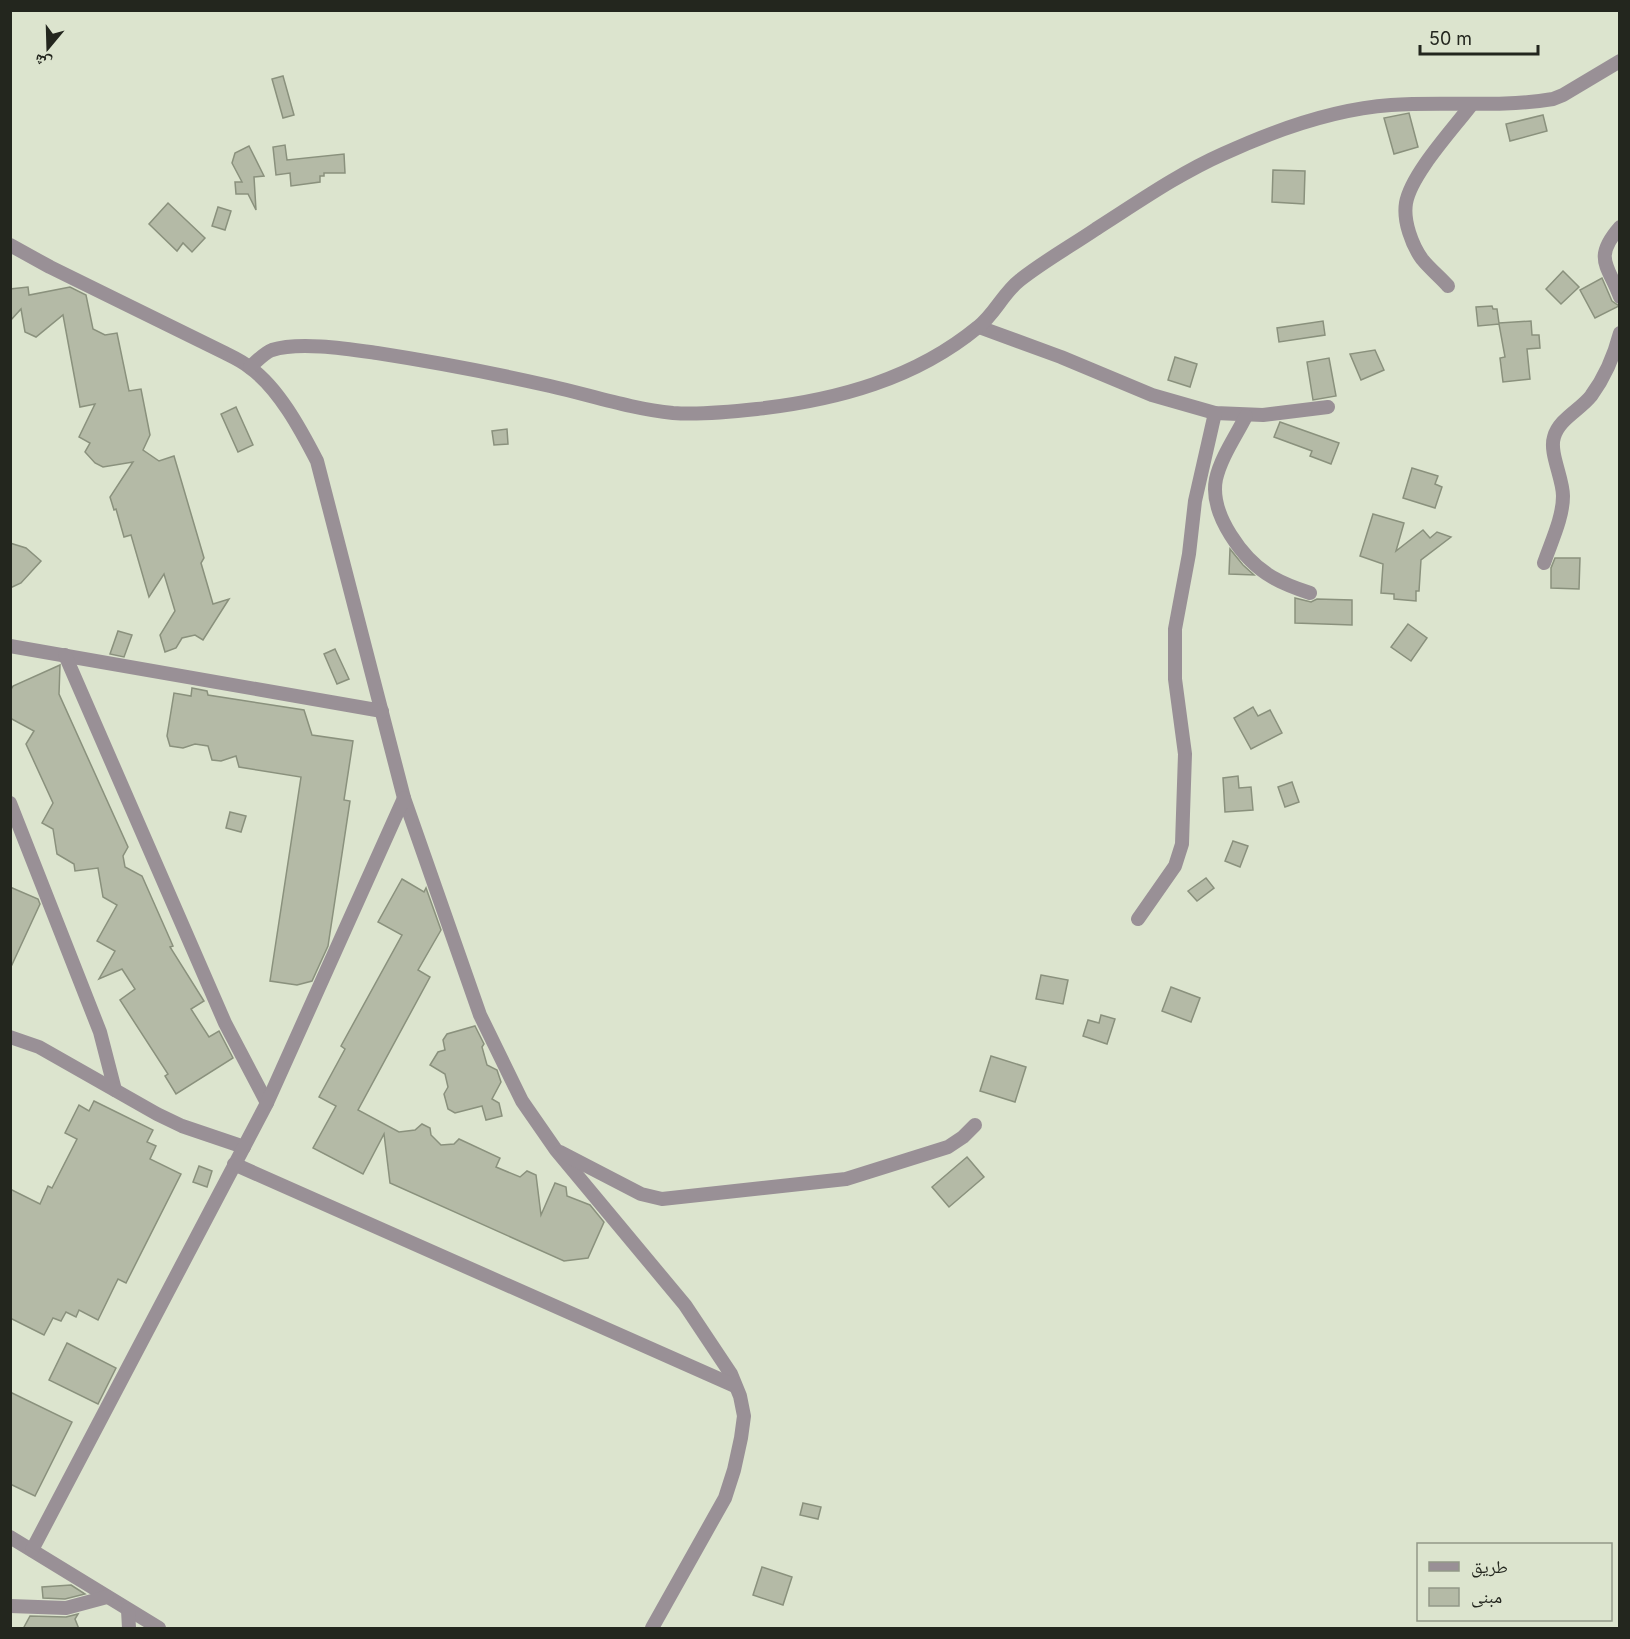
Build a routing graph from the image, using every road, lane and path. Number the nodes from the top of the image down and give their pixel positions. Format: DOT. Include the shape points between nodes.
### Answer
graph roads {
  1 [pos="1620,61"];
  2 [pos="1472,104"];
  3 [pos="1620,227"];
  4 [pos="10,245"];
  5 [pos="1448,285"];
  6 [pos="1620,297"];
  7 [pos="979,327"];
  8 [pos="1620,333"];
  9 [pos="250,367"];
  10 [pos="1328,407"];
  11 [pos="1215,413"];
  12 [pos="1246,416"];
  13 [pos="1544,563"];
  14 [pos="1310,594"];
  15 [pos="10,646"];
  16 [pos="65,656"];
  17 [pos="382,711"];
  18 [pos="404,798"];
  19 [pos="10,803"];
  20 [pos="1138,919"];
  21 [pos="10,1037"];
  22 [pos="115,1090"];
  23 [pos="267,1103"];
  24 [pos="975,1125"];
  25 [pos="244,1147"];
  26 [pos="556,1150"];
  27 [pos="234,1164"];
  28 [pos="735,1386"];
  29 [pos="10,1537"];
  30 [pos="32,1551"];
  31 [pos="107,1597"];
  32 [pos="10,1606"];
  33 [pos="128,1610"];
  34 [pos="129,1629"];
  35 [pos="159,1629"];
  36 [pos="652,1629"];
  1 -- 2 [label="street" via="1553,99"];
  2 -- 5 [label="street" via="1423,168 1406,205 1414,244 1422,259"];
  2 -- 7 [label="street" via="1392,105 1350,111 1285,129 1220,155 1128,208 1018,282"];
  3 -- 6 [label="street" via="1609,242 1604,262"];
  4 -- 9 [label="street"];
  7 -- 9 [label="street" via="937,355 870,387 800,404 726,412 671,413 504,376 332,347 270,351"];
  7 -- 11 [label="street" via="1152,395"];
  8 -- 13 [label="street" via="1614,354 1591,396 1554,436 1563,499"];
  9 -- 17 [label="street" via="292,417 317,461"];
  10 -- 12 [label="street"];
  11 -- 12 [label="street"];
  11 -- 20 [label="street" via="1195,501 1175,629 1175,679 1185,754 1182,844 1175,866"];
  12 -- 14 [label="street" via="1216,478 1217,509 1233,537 1259,568"];
  15 -- 16 [label="street"];
  16 -- 17 [label="street"];
  16 -- 23 [label="street" via="220,1012"];
  17 -- 18 [label="street"];
  18 -- 23 [label="street"];
  18 -- 26 [label="street" via="480,1015 522,1101"];
  19 -- 22 [label="street" via="100,1032"];
  21 -- 22 [label="street" via="39,1047"];
  22 -- 25 [label="street" via="183,1126"];
  23 -- 25 [label="street"];
  24 -- 26 [label="street" via="948,1147 846,1179 662,1199 641,1194"];
  25 -- 27 [label="street"];
  26 -- 28 [label="street" via="685,1305"];
  27 -- 28 [label="street"];
  27 -- 30 [label="street"];
  28 -- 36 [label="street" via="744,1416 734,1470 724,1498"];
  29 -- 30 [label="street"];
  30 -- 31 [label="street"];
  31 -- 32 [label="street" via="66,1608"];
  31 -- 33 [label="street"];
  33 -- 34 [label="street"];
  33 -- 35 [label="street"];
}
